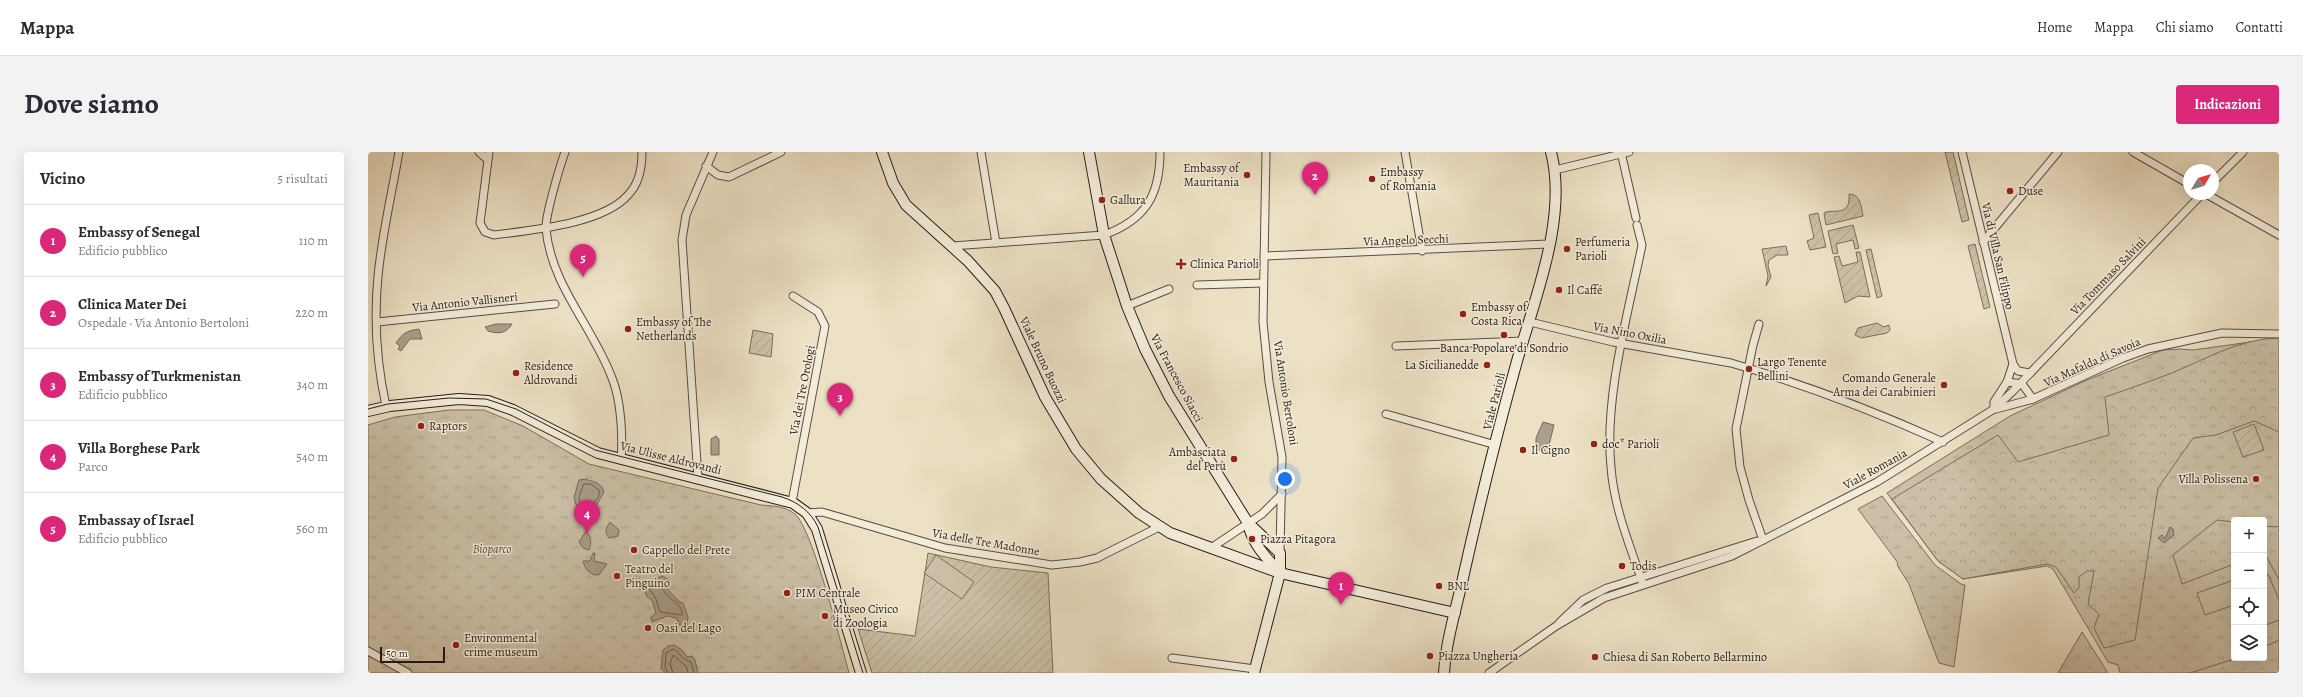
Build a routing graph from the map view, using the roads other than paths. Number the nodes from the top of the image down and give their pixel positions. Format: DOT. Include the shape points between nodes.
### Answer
graph roads {
  1 [pos="399,152"];
  2 [pos="479,152"];
  3 [pos="565,152"];
  4 [pos="642,152"];
  5 [pos="713,152"];
  6 [pos="781,152"];
  7 [pos="882,152"];
  8 [pos="981,152"];
  9 [pos="1089,152"];
  10 [pos="1160,152"];
  11 [pos="1266,152"];
  12 [pos="1405,152"];
  13 [pos="1551,152"];
  14 [pos="1629,152"];
  15 [pos="1962,152"];
  16 [pos="2058,152"];
  17 [pos="2133,152"];
  18 [pos="2243,152"];
  19 [pos="1621,153"];
  20 [pos="488,155"];
  21 [pos="706,166"];
  22 [pos="1555,170"];
  23 [pos="2219,176"];
  24 [pos="2183,181"];
  25 [pos="2196,200"];
  26 [pos="2217,200"];
  27 [pos="546,227"];
  28 [pos="1104,235"];
  29 [pos="2279,235"];
  30 [pos="1983,242"];
  31 [pos="996,243"];
  32 [pos="1549,244"];
  33 [pos="952,246"];
  34 [pos="1422,251"];
  35 [pos="1264,256"];
  36 [pos="1263,283"];
  37 [pos="1197,285"];
  38 [pos="1169,289"];
  39 [pos="793,296"];
  40 [pos="555,304"];
  41 [pos="1127,306"];
  42 [pos="377,322"];
  43 [pos="1530,322"];
  44 [pos="1759,324"];
  45 [pos="2279,334"];
  46 [pos="1524,340"];
  47 [pos="1622,344"];
  48 [pos="1396,346"];
  49 [pos="2013,364"];
  50 [pos="1749,368"];
  51 [pos="2030,373"];
  52 [pos="2007,382"];
  53 [pos="2021,383"];
  54 [pos="2033,400"];
  55 [pos="386,406"];
  56 [pos="1994,409"];
  57 [pos="368,411"];
  58 [pos="1386,414"];
  59 [pos="1943,442"];
  60 [pos="1496,445"];
  61 [pos="622,460"];
  62 [pos="698,478"];
  63 [pos="1282,494"];
  64 [pos="792,502"];
  65 [pos="807,513"];
  66 [pos="1248,523"];
  67 [pos="1159,527"];
  68 [pos="1763,540"];
  69 [pos="1211,548"];
  70 [pos="1280,553"];
  71 [pos="1280,573"];
  72 [pos="1640,576"];
  73 [pos="1644,584"];
  74 [pos="1456,613"];
  75 [pos="1556,626"];
  76 [pos="368,651"];
  77 [pos="1172,658"];
  78 [pos="1255,671"];
  79 [pos="1491,672"];
  80 [pos="408,673"];
  81 [pos="860,673"];
  82 [pos="1444,673"];
  1 -- 42 [label="street" via="378,269"];
  2 -- 20 [label="street"];
  3 -- 27 [label="street"];
  4 -- 27 [label="street" via="641,168 636,183 625,199 585,219"];
  5 -- 21 [label="street"];
  6 -- 21 [label="street" via="729,177 721,176"];
  7 -- 33 [label="street, Viale Bruno Buozzi" via="893,184 906,205"];
  8 -- 31 [label="street"];
  9 -- 28 [label="street, Via Francesco Siacci"];
  10 -- 28 [label="street" via="1158,178 1149,203 1132,221"];
  11 -- 35 [label="street, Via Antonio Bertoloni"];
  12 -- 34 [label="street"];
  13 -- 22 [label="street, Viale Parioli"];
  14 -- 19 [label="street"];
  15 -- 30 [label="street, Via di Villa San Filippo"];
  16 -- 30 [label="street"];
  17 -- 24 [label="street"];
  18 -- 23 [label="street"];
  19 -- 22 [label="street"];
  19 -- 47 [label="street" via="1642,245"];
  20 -- 27 [label="street" via="480,223 485,232 494,235"];
  21 -- 62 [label="street" via="686,215 682,240"];
  22 -- 32 [label="street, Viale Parioli" via="1556,202"];
  25 -- 51 [label="street, Via Tommaso Salvini"];
  26 -- 29 [label="street"];
  27 -- 61 [label="street" via="552,262 602,355 614,383"];
  28 -- 31 [label="street"];
  28 -- 41 [label="street, Via Francesco Siacci"];
  30 -- 49 [label="street, Via di Villa San Filippo"];
  31 -- 33 [label="street"];
  32 -- 34 [label="street, Via Angelo Secchi"];
  32 -- 43 [label="street, Viale Parioli"];
  33 -- 67 [label="street, Viale Bruno Buozzi" via="983,276 998,296 1045,397 1076,449 1117,494"];
  34 -- 35 [label="street, Via Angelo Secchi"];
  35 -- 36 [label="street, Via Antonio Bertoloni"];
  36 -- 37 [label="street"];
  36 -- 63 [label="street, Via Antonio Bertoloni" via="1263,322 1268,379 1282,447"];
  38 -- 41 [label="street"];
  39 -- 64 [label="street, Via dei Tre Orologi" via="818,312 825,326"];
  40 -- 42 [label="street, Via Antonio Vallisneri"];
  41 -- 66 [label="street, Via Francesco Siacci" via="1162,383"];
  42 -- 55 [label="street"];
  43 -- 46 [label="street, Viale Parioli"];
  43 -- 47 [label="street, Via Nino Oxilia"];
  44 -- 50 [label="street"];
  45 -- 54 [label="street, Via Mafalda di Savoia" via="2222,333 2185,340 2123,358"];
  46 -- 48 [label="street"];
  46 -- 60 [label="street, Viale Parioli"];
  47 -- 50 [label="street, Via Nino Oxilia"];
  47 -- 72 [label="street" via="1610,421 1611,468 1621,520"];
  49 -- 51 [label="street" via="2018,371"];
  49 -- 52 [label="street"];
  50 -- 59 [label="street" via="1821,391"];
  50 -- 68 [label="street" via="1736,429 1740,467"];
  51 -- 53 [label="street, Via Tommaso Salvini"];
  52 -- 53 [label="street"];
  52 -- 56 [label="street" via="1994,402"];
  53 -- 54 [label="street"];
  53 -- 56 [label="street, Via Tommaso Salvini"];
  54 -- 56 [label="street, Via Mafalda di Savoia"];
  55 -- 57 [label="street, Via Ulisse Aldrovandi"];
  55 -- 61 [label="street, Via Ulisse Aldrovandi" via="463,399 492,402 517,411 591,450"];
  56 -- 59 [label="street, Viale Romania"];
  58 -- 60 [label="street"];
  59 -- 68 [label="street, Viale Romania" via="1876,482"];
  60 -- 74 [label="street, Viale Parioli"];
  61 -- 62 [label="street, Via Ulisse Aldrovandi"];
  62 -- 64 [label="street, Via Ulisse Aldrovandi"];
  63 -- 66 [label="street" via="1262,514"];
  63 -- 70 [label="street"];
  64 -- 65 [label="street, Via Ulisse Aldrovandi"];
  65 -- 67 [label="street, Via delle Tre Madonne" via="822,512 945,548 1052,565 1097,558"];
  65 -- 81 [label="street, Via Ulisse Aldrovandi" via="818,531"];
  66 -- 69 [label="street"];
  66 -- 70 [label="street"];
  66 -- 71 [label="street" via="1258,547"];
  67 -- 69 [label="street, Viale Bruno Buozzi"];
  68 -- 72 [label="street, Viale Romania" via="1747,542"];
  68 -- 73 [label="street, Viale Romania" via="1732,556"];
  69 -- 71 [label="street"];
  70 -- 71 [label="street"];
  71 -- 74 [label="street"];
  71 -- 78 [label="street"];
  72 -- 73 [label="street"];
  72 -- 75 [label="street, Viale Romania" via="1591,595 1573,608"];
  73 -- 75 [label="street, Viale Romania" via="1604,598"];
  74 -- 82 [label="street, Viale Parioli"];
  75 -- 79 [label="street, Viale Romania"];
  76 -- 80 [label="street"];
  77 -- 78 [label="street"];
}
